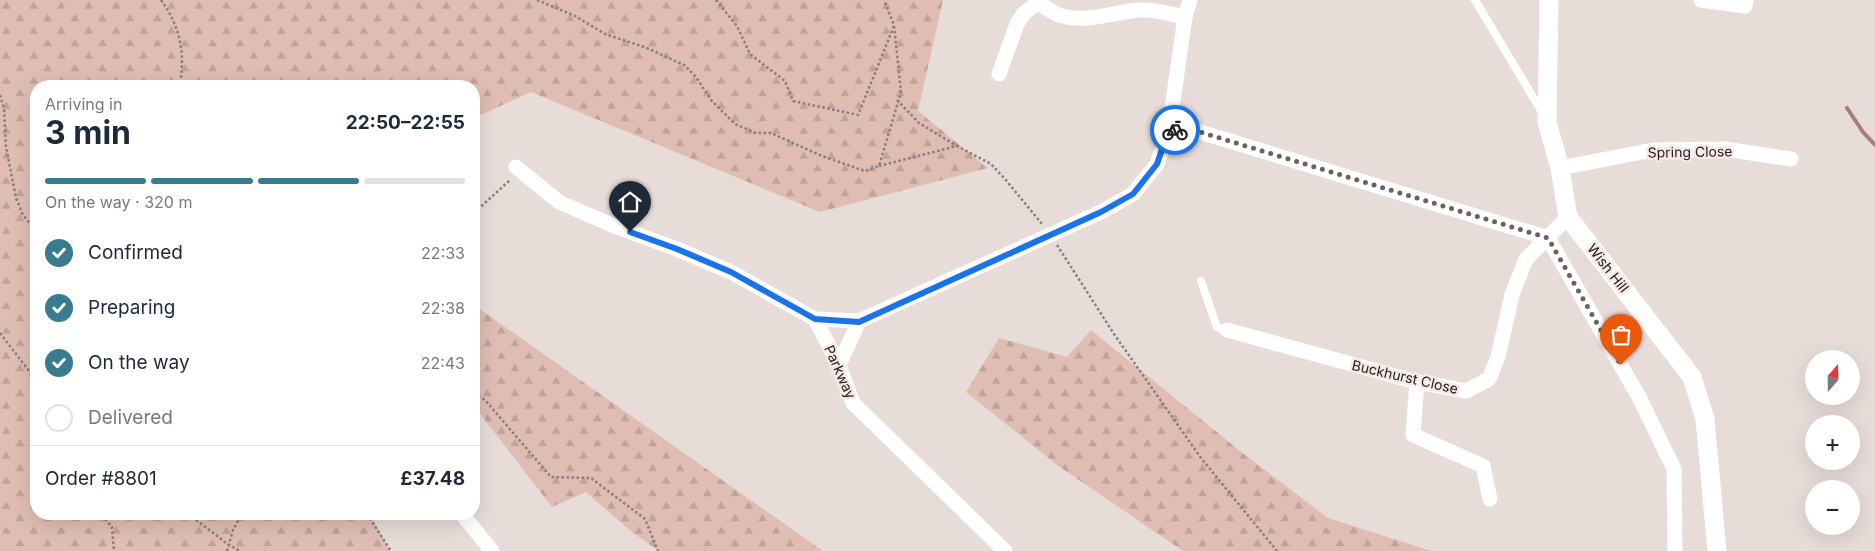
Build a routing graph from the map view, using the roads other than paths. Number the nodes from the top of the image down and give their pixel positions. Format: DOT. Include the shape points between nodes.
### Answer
graph roads {
  1 [pos="1190,0"];
  2 [pos="1476,0"];
  3 [pos="1549,0"];
  4 [pos="1702,0"];
  5 [pos="1746,0"];
  6 [pos="1038,2"];
  7 [pos="1185,17"];
  8 [pos="999,74"];
  9 [pos="1548,122"];
  10 [pos="1169,129"];
  11 [pos="1791,158"];
  12 [pos="518,168"];
  13 [pos="1560,168"];
  14 [pos="1568,217"];
  15 [pos="1548,238"];
  16 [pos="1201,282"];
  17 [pos="815,319"];
  18 [pos="859,322"];
  19 [pos="1227,330"];
  20 [pos="839,365"];
  21 [pos="1417,382"];
  22 [pos="1490,499"];
  23 [pos="467,520"];
  24 [pos="492,551"];
  25 [pos="1004,551"];
  26 [pos="1675,551"];
  27 [pos="1717,551"];
  1 -- 7 [label="street"];
  2 -- 9 [label="lane"];
  3 -- 9 [label="street, Wish Hill"];
  4 -- 5 [label="street" via="1745,6"];
  6 -- 7 [label="street" via="1062,16 1087,18 1154,10"];
  6 -- 8 [label="street" via="1024,13 1017,24"];
  7 -- 10 [label="street"];
  9 -- 13 [label="street, Wish Hill"];
  10 -- 15 [label="street" via="1200,132"];
  10 -- 18 [label="street" via="1157,164 1133,194 1101,212"];
  11 -- 13 [label="street, Spring Close" via="1725,149 1653,150"];
  12 -- 17 [label="street" via="559,202 731,272"];
  13 -- 14 [label="street, Wish Hill"];
  14 -- 15 [label="street, Buckhurst Close"];
  14 -- 27 [label="street, Wish Hill" via="1692,378 1705,419"];
  15 -- 21 [label="street, Buckhurst Close" via="1526,259 1512,295 1498,357 1489,379 1466,391"];
  15 -- 26 [label="street" via="1639,397 1674,469"];
  16 -- 19 [label="lane" via="1217,327"];
  17 -- 18 [label="street"];
  17 -- 20 [label="street, Parkway"];
  18 -- 20 [label="street"];
  19 -- 21 [label="street, Buckhurst Close"];
  20 -- 25 [label="street, Parkway" via="853,403"];
  21 -- 22 [label="street" via="1413,435 1483,466"];
  23 -- 24 [label="street"];
}
